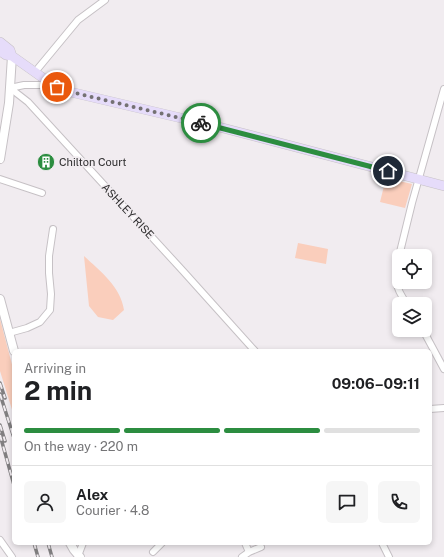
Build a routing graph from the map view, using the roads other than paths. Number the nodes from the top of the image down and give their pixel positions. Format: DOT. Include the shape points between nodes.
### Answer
graph roads {
  1 [pos="105,0"];
  2 [pos="0,42"];
  3 [pos="0,51"];
  4 [pos="12,56"];
  5 [pos="35,72"];
  6 [pos="53,85"];
  7 [pos="10,88"];
  8 [pos="444,89"];
  9 [pos="0,159"];
  10 [pos="0,179"];
  11 [pos="419,179"];
  12 [pos="444,186"];
  13 [pos="42,193"];
  14 [pos="53,228"];
  15 [pos="401,249"];
  16 [pos="0,299"];
  17 [pos="9,333"];
  18 [pos="427,337"];
  19 [pos="13,349"];
  20 [pos="253,349"];
  21 [pos="444,369"];
  22 [pos="444,408"];
  23 [pos="432,409"];
  24 [pos="0,540"];
  25 [pos="71,545"];
  26 [pos="83,545"];
  27 [pos="160,545"];
  28 [pos="246,545"];
  29 [pos="383,545"];
  30 [pos="261,547"];
  31 [pos="153,552"];
  32 [pos="249,552"];
  33 [pos="79,556"];
  34 [pos="12,557"];
  35 [pos="242,557"];
  36 [pos="389,557"];
  1 -- 5 [label="street" via="78,20"];
  2 -- 4 [label="main road" via="10,50"];
  3 -- 4 [label="main road"];
  4 -- 5 [label="main road"];
  4 -- 7 [label="street"];
  5 -- 6 [label="main road"];
  6 -- 7 [label="street"];
  6 -- 11 [label="main road" via="62,90 219,127"];
  7 -- 9 [label="street"];
  7 -- 20 [label="street, ASHLEY RISE" via="34,108"];
  8 -- 11 [label="street"];
  10 -- 13 [label="street"];
  11 -- 12 [label="main road"];
  11 -- 15 [label="street"];
  14 -- 17 [label="street" via="49,256 50,310 40,322"];
  16 -- 17 [label="street"];
  17 -- 19 [label="street"];
  18 -- 21 [label="street"];
  22 -- 23 [label="street"];
  24 -- 34 [label="street"];
  25 -- 33 [label="street"];
  26 -- 33 [label="street"];
  27 -- 31 [label="street"];
  28 -- 32 [label="street"];
  29 -- 36 [label="street"];
  30 -- 32 [label="street"];
  32 -- 35 [label="street"];
}
